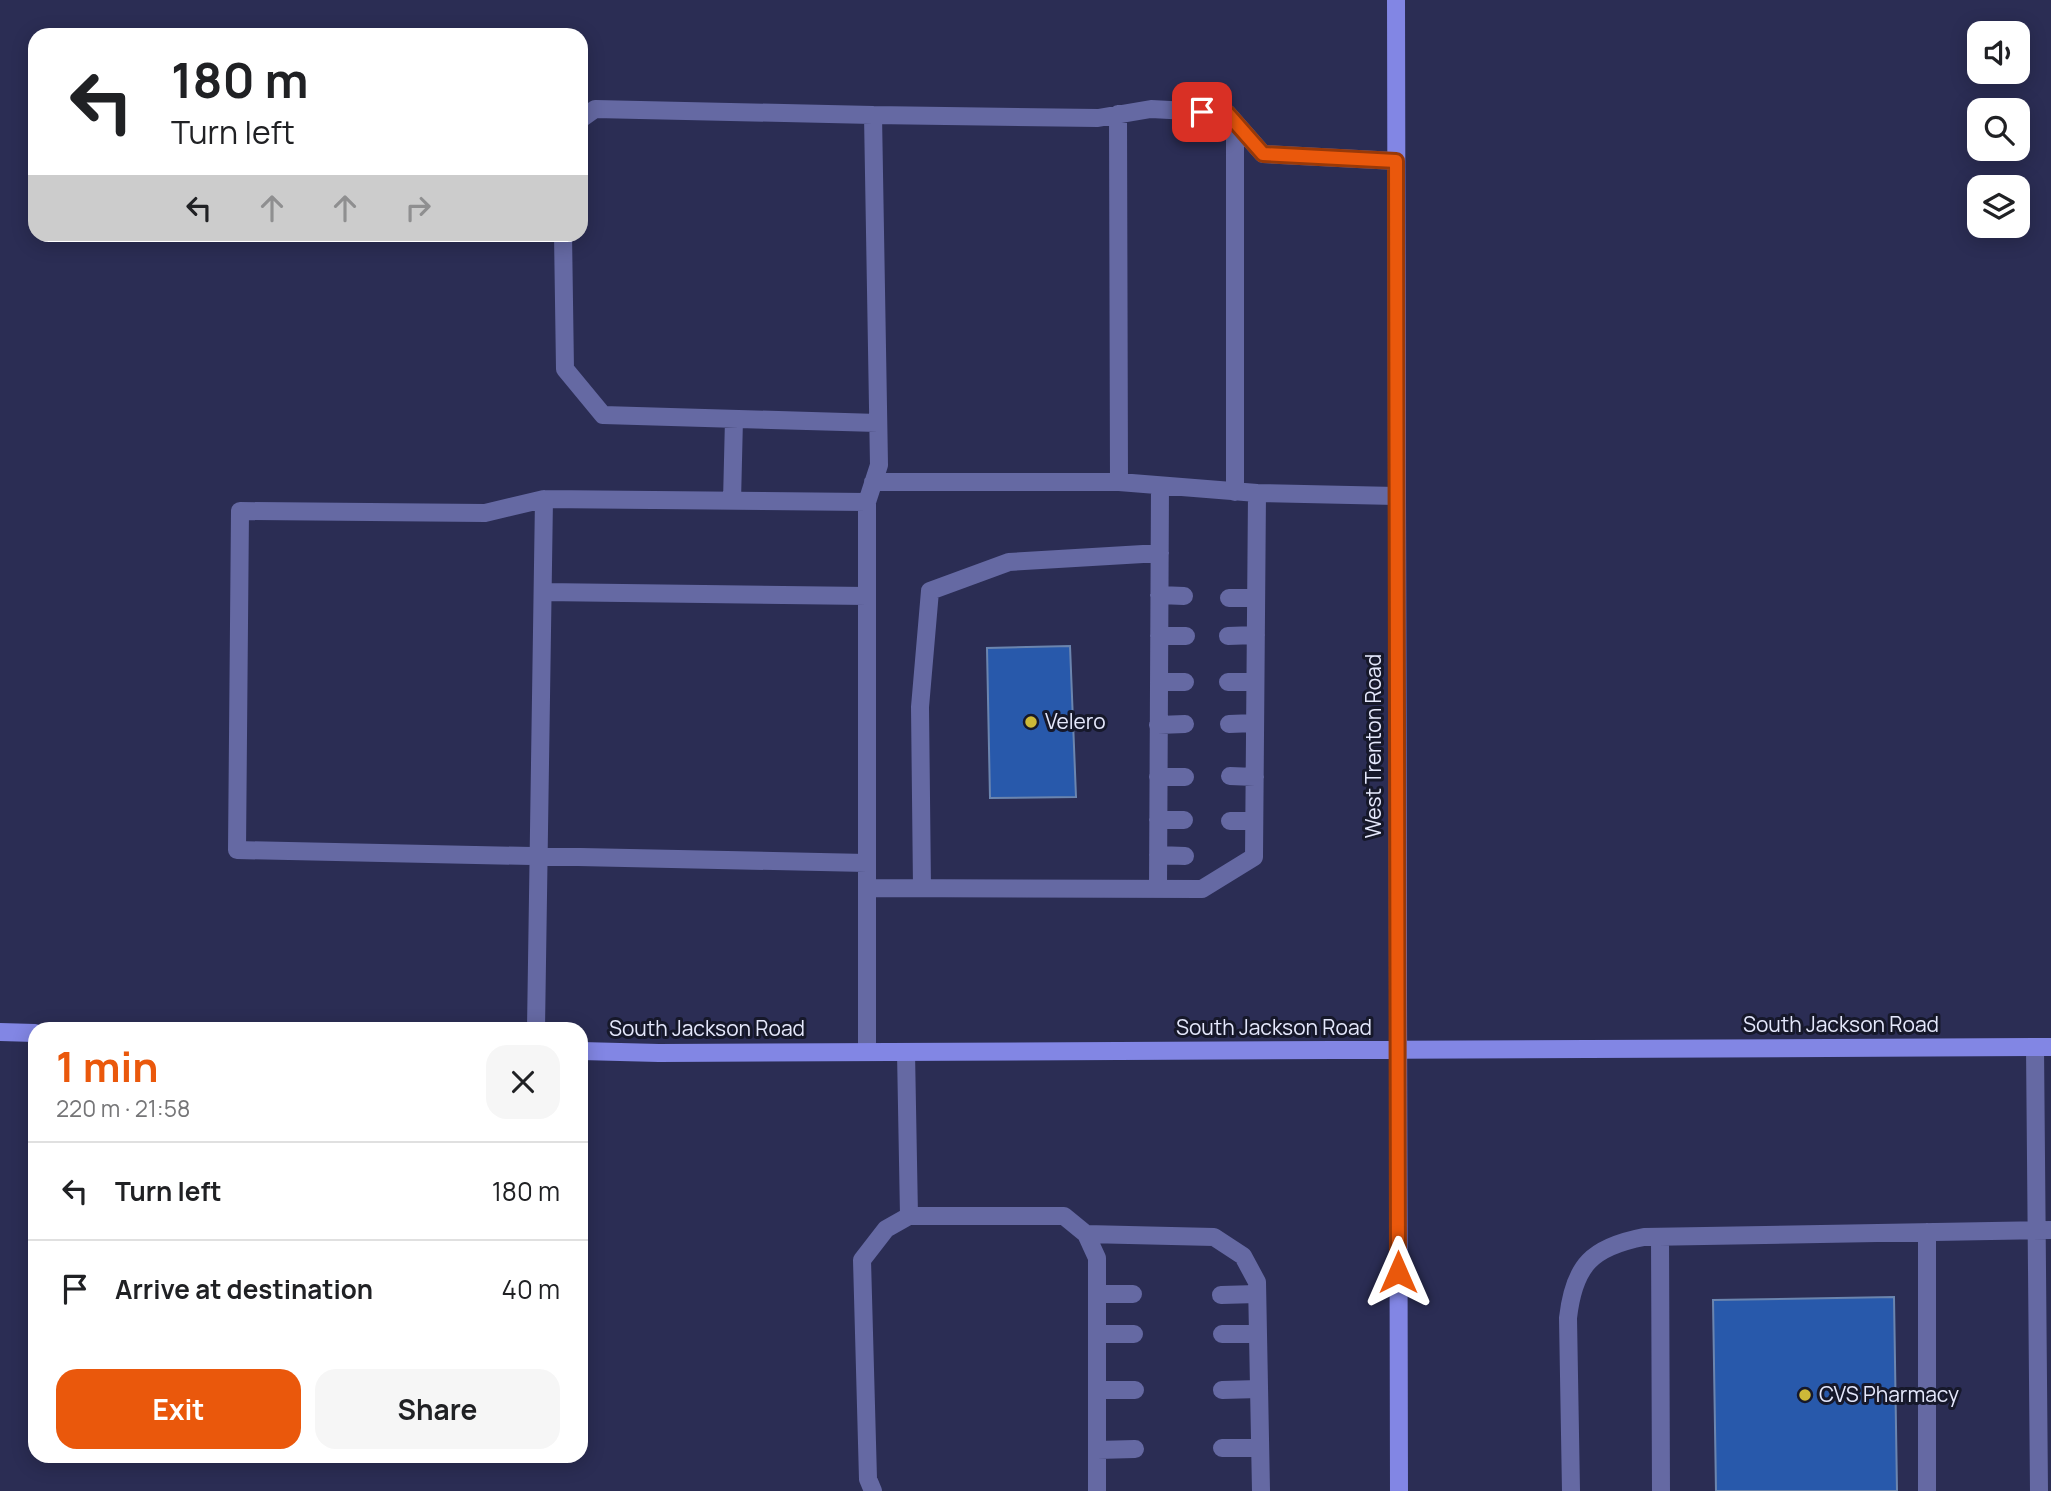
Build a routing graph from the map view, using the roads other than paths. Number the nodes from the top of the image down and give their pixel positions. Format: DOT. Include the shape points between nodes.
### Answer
graph roads {
  1 [pos="1396,0"];
  2 [pos="588,114"];
  3 [pos="1118,114"];
  4 [pos="873,115"];
  5 [pos="1235,122"];
  6 [pos="1396,161"];
  7 [pos="563,242"];
  8 [pos="734,419"];
  9 [pos="878,423"];
  10 [pos="873,482"];
  11 [pos="1119,482"];
  12 [pos="1160,486"];
  13 [pos="1235,492"];
  14 [pos="1257,493"];
  15 [pos="1396,496"];
  16 [pos="544,499"];
  17 [pos="732,501"];
  18 [pos="866,502"];
  19 [pos="1160,553"];
  20 [pos="543,592"];
  21 [pos="866,596"];
  22 [pos="1160,596"];
  23 [pos="1184,596"];
  24 [pos="1229,598"];
  25 [pos="1256,598"];
  26 [pos="1256,635"];
  27 [pos="1159,636"];
  28 [pos="1185,636"];
  29 [pos="1228,636"];
  30 [pos="1159,682"];
  31 [pos="1185,682"];
  32 [pos="1228,682"];
  33 [pos="1255,682"];
  34 [pos="1255,723"];
  35 [pos="1185,724"];
  36 [pos="1229,724"];
  37 [pos="1158,725"];
  38 [pos="1230,776"];
  39 [pos="1255,776"];
  40 [pos="1158,777"];
  41 [pos="1185,777"];
  42 [pos="1158,820"];
  43 [pos="1184,821"];
  44 [pos="1230,821"];
  45 [pos="1255,821"];
  46 [pos="1157,855"];
  47 [pos="1185,856"];
  48 [pos="539,857"];
  49 [pos="1230,857"];
  50 [pos="1254,857"];
  51 [pos="867,863"];
  52 [pos="867,888"];
  53 [pos="922,888"];
  54 [pos="1157,889"];
  55 [pos="537,1022"];
  56 [pos="0,1031"];
  57 [pos="28,1033"];
  58 [pos="2043,1047"];
  59 [pos="1396,1050"];
  60 [pos="588,1051"];
  61 [pos="867,1052"];
  62 [pos="906,1052"];
  63 [pos="909,1216"];
  64 [pos="2044,1230"];
  65 [pos="1927,1232"];
  66 [pos="1086,1234"];
  67 [pos="1660,1237"];
  68 [pos="1098,1294"];
  69 [pos="1133,1294"];
  70 [pos="1221,1294"];
  71 [pos="1257,1294"];
  72 [pos="1097,1334"];
  73 [pos="1134,1334"];
  74 [pos="1222,1334"];
  75 [pos="1258,1334"];
  76 [pos="1259,1389"];
  77 [pos="1097,1390"];
  78 [pos="1135,1390"];
  79 [pos="1222,1390"];
  80 [pos="1222,1448"];
  81 [pos="1260,1448"];
  82 [pos="1135,1449"];
  83 [pos="1097,1450"];
  84 [pos="873,1491"];
  85 [pos="1097,1491"];
  86 [pos="1261,1491"];
  87 [pos="1399,1491"];
  88 [pos="1571,1491"];
  89 [pos="1661,1491"];
  90 [pos="1927,1491"];
  91 [pos="2039,1491"];
  1 -- 6 [label="main road, West Trenton Road"];
  2 -- 4 [label="lane" via="595,109"];
  3 -- 4 [label="lane" via="1098,118"];
  3 -- 5 [label="lane" via="1150,109 1227,113"];
  3 -- 11 [label="lane"];
  4 -- 9 [label="lane"];
  5 -- 6 [label="lane" via="1263,154"];
  5 -- 13 [label="lane"];
  6 -- 15 [label="main road, West Trenton Road"];
  7 -- 8 [label="lane" via="565,369 603,415"];
  8 -- 9 [label="lane"];
  8 -- 17 [label="lane"];
  9 -- 10 [label="lane" via="879,465"];
  10 -- 11 [label="lane"];
  10 -- 18 [label="lane"];
  11 -- 12 [label="lane"];
  12 -- 13 [label="lane"];
  12 -- 19 [label="lane"];
  13 -- 14 [label="lane"];
  14 -- 15 [label="lane"];
  14 -- 25 [label="lane"];
  15 -- 59 [label="main road, West Trenton Road"];
  16 -- 17 [label="lane"];
  16 -- 20 [label="lane"];
  16 -- 48 [label="lane" via="485,513 240,511 237,850"];
  17 -- 18 [label="lane"];
  18 -- 21 [label="lane"];
  19 -- 22 [label="lane"];
  19 -- 53 [label="lane" via="1009,562 930,591 920,707"];
  20 -- 21 [label="lane"];
  20 -- 48 [label="lane"];
  21 -- 51 [label="lane"];
  22 -- 23 [label="lane"];
  22 -- 27 [label="lane"];
  24 -- 25 [label="lane"];
  25 -- 26 [label="lane"];
  26 -- 29 [label="lane"];
  26 -- 33 [label="lane"];
  27 -- 28 [label="lane"];
  27 -- 30 [label="lane"];
  30 -- 31 [label="lane"];
  30 -- 37 [label="lane"];
  32 -- 33 [label="lane"];
  33 -- 34 [label="lane"];
  34 -- 36 [label="lane"];
  34 -- 39 [label="lane"];
  35 -- 37 [label="lane"];
  37 -- 40 [label="lane"];
  38 -- 39 [label="lane"];
  39 -- 45 [label="lane"];
  40 -- 41 [label="lane"];
  40 -- 42 [label="lane"];
  42 -- 43 [label="lane"];
  42 -- 46 [label="lane"];
  44 -- 45 [label="lane"];
  45 -- 50 [label="lane"];
  46 -- 47 [label="lane"];
  46 -- 54 [label="lane"];
  48 -- 51 [label="lane"];
  48 -- 55 [label="lane"];
  49 -- 50 [label="lane"];
  50 -- 54 [label="lane" via="1202,889"];
  51 -- 52 [label="lane"];
  52 -- 53 [label="lane"];
  52 -- 61 [label="lane"];
  53 -- 54 [label="lane"];
  56 -- 57 [label="main road"];
  58 -- 59 [label="main road, South Jackson Road"];
  58 -- 64 [label="lane"];
  59 -- 62 [label="main road, South Jackson Road"];
  59 -- 87 [label="main road, West Trenton Road"];
  60 -- 61 [label="main road, South Jackson Road"];
  61 -- 62 [label="main road, South Jackson Road"];
  62 -- 63 [label="lane"];
  63 -- 66 [label="lane" via="1064,1216"];
  63 -- 84 [label="lane" via="886,1228 862,1260 868,1479"];
  64 -- 65 [label="lane"];
  64 -- 91 [label="lane"];
  65 -- 67 [label="lane"];
  65 -- 90 [label="lane"];
  66 -- 68 [label="lane" via="1097,1258"];
  66 -- 71 [label="lane" via="1214,1237 1243,1256 1257,1282"];
  67 -- 88 [label="lane" via="1625,1241 1598,1253 1577,1274 1568,1318"];
  67 -- 89 [label="lane"];
  68 -- 69 [label="lane"];
  68 -- 72 [label="lane"];
  70 -- 71 [label="lane"];
  71 -- 75 [label="lane"];
  72 -- 73 [label="lane"];
  72 -- 77 [label="lane"];
  74 -- 75 [label="lane"];
  75 -- 76 [label="lane"];
  76 -- 79 [label="lane"];
  76 -- 81 [label="lane"];
  77 -- 78 [label="lane"];
  77 -- 83 [label="lane"];
  80 -- 81 [label="lane"];
  81 -- 86 [label="lane"];
  82 -- 83 [label="lane"];
  83 -- 85 [label="lane"];
}
